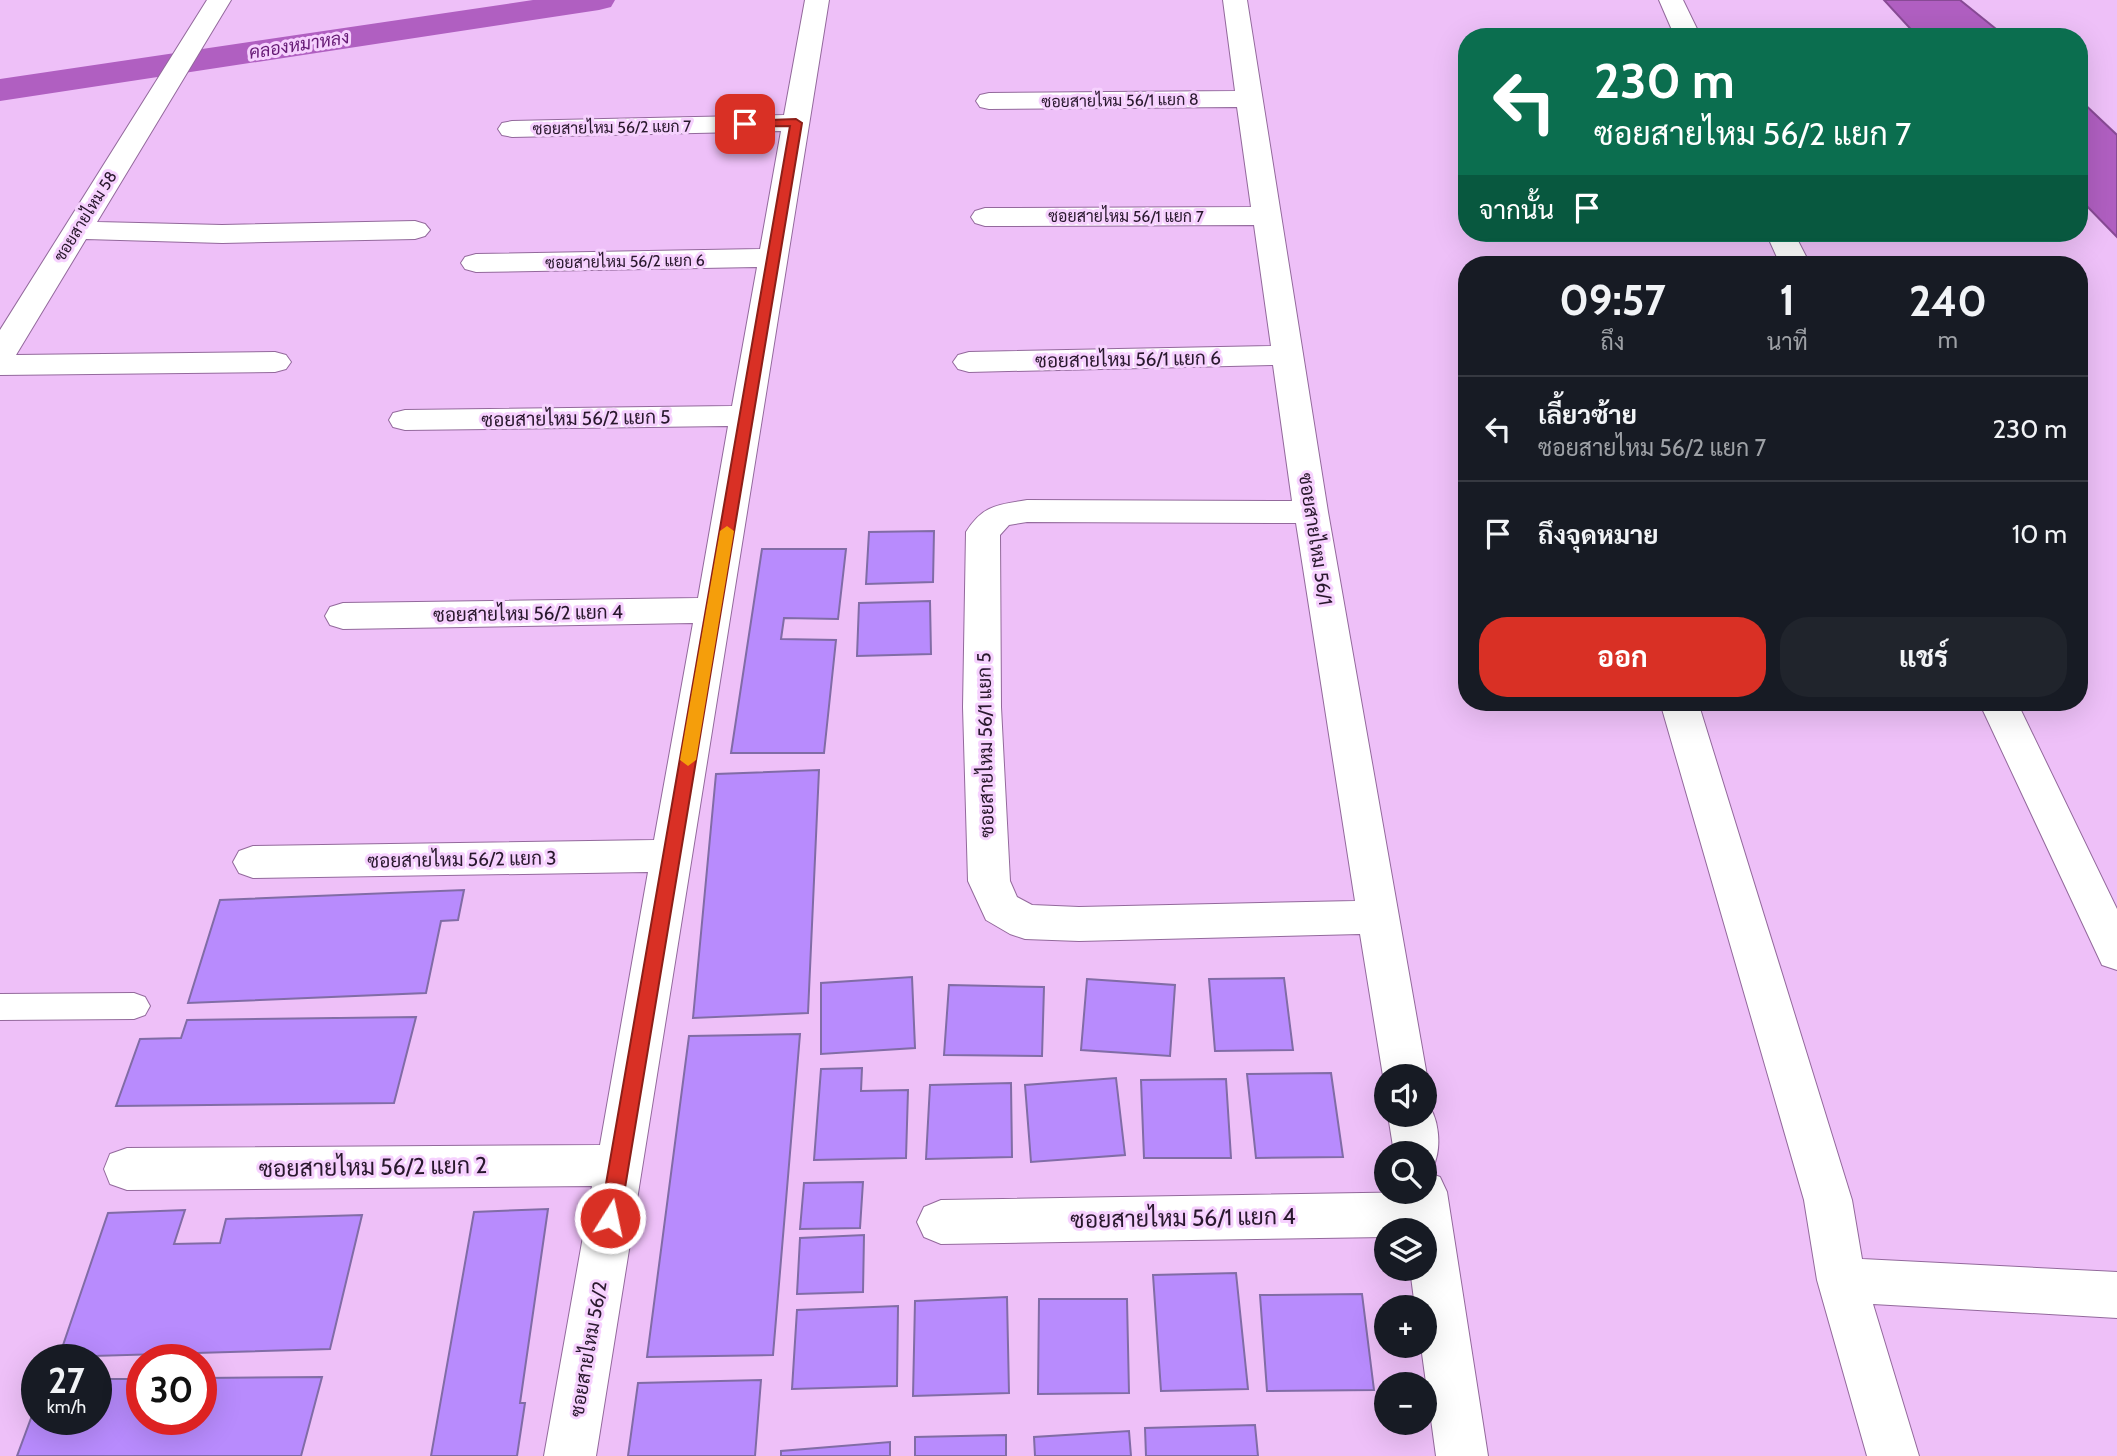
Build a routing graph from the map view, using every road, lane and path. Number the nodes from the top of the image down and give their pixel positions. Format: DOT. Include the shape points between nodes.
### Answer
graph roads {
  1 [pos="219,0"];
  2 [pos="817,0"];
  3 [pos="1235,0"];
  4 [pos="1671,0"];
  5 [pos="1684,28"];
  6 [pos="1250,99"];
  7 [pos="989,101"];
  8 [pos="796,123"];
  9 [pos="513,129"];
  10 [pos="1268,216"];
  11 [pos="985,217"];
  12 [pos="76,230"];
  13 [pos="415,230"];
  14 [pos="773,258"];
  15 [pos="476,264"];
  16 [pos="0,355"];
  17 [pos="1288,355"];
  18 [pos="275,362"];
  19 [pos="969,362"];
  20 [pos="0,365"];
  21 [pos="747,416"];
  22 [pos="405,420"];
  23 [pos="1311,512"];
  24 [pos="714,610"];
  25 [pos="343,616"];
  26 [pos="1682,711"];
  27 [pos="2002,711"];
  28 [pos="672,856"];
  29 [pos="253,862"];
  30 [pos="1380,917"];
  31 [pos="2117,953"];
  32 [pos="134,1006"];
  33 [pos="0,1007"];
  34 [pos="1403,1064"];
  35 [pos="619,1165"];
  36 [pos="127,1170"];
  37 [pos="1400,1204"];
  38 [pos="1425,1204"];
  39 [pos="941,1222"];
  40 [pos="1841,1280"];
  41 [pos="2117,1295"];
  42 [pos="570,1456"];
  43 [pos="1462,1456"];
  44 [pos="1893,1456"];
  1 -- 12 [label="street, ซอยสายไหม 58"];
  2 -- 8 [label="street, ซอยสายไหม 56/2"];
  3 -- 6 [label="street, ซอยสายไหม 56/1"];
  4 -- 5 [label="street"];
  6 -- 7 [label="street, ซอยสายไหม 56/1 แยก 8"];
  6 -- 10 [label="street, ซอยสายไหม 56/1"];
  8 -- 9 [label="street, ซอยสายไหม 56/2 แยก 7"];
  8 -- 14 [label="street, ซอยสายไหม 56/2"];
  10 -- 11 [label="street, ซอยสายไหม 56/1 แยก 7"];
  10 -- 17 [label="street, ซอยสายไหม 56/1"];
  12 -- 13 [label="street" via="222,234"];
  12 -- 16 [label="street, ซอยสายไหม 58"];
  14 -- 15 [label="street, ซอยสายไหม 56/2 แยก 6"];
  14 -- 21 [label="street, ซอยสายไหม 56/2"];
  17 -- 19 [label="street, ซอยสายไหม 56/1 แยก 6"];
  17 -- 23 [label="street, ซอยสายไหม 56/1"];
  18 -- 20 [label="street"];
  21 -- 22 [label="street, ซอยสายไหม 56/2 แยก 5"];
  21 -- 24 [label="street, ซอยสายไหม 56/2"];
  23 -- 30 [label="street, ซอยสายไหม 56/1"];
  23 -- 30 [label="street, ซอยสายไหม 56/1 แยก 5" via="1027,510 998,516 983,532 982,707 989,881 1001,908 1026,922"];
  24 -- 25 [label="street, ซอยสายไหม 56/2 แยก 4"];
  24 -- 28 [label="street, ซอยสายไหม 56/2"];
  26 -- 40 [label="street" via="1829,1200"];
  27 -- 31 [label="street"];
  28 -- 29 [label="street, ซอยสายไหม 56/2 แยก 3"];
  28 -- 35 [label="street, ซอยสายไหม 56/2"];
  30 -- 34 [label="street, ซอยสายไหม 56/1"];
  32 -- 33 [label="lane"];
  35 -- 36 [label="street, ซอยสายไหม 56/2 แยก 2"];
  35 -- 42 [label="street, ซอยสายไหม 56/2"];
  37 -- 39 [label="street, ซอยสายไหม 56/1 แยก 4"];
  38 -- 43 [label="street"];
  40 -- 41 [label="street"];
  40 -- 44 [label="street"];
}
